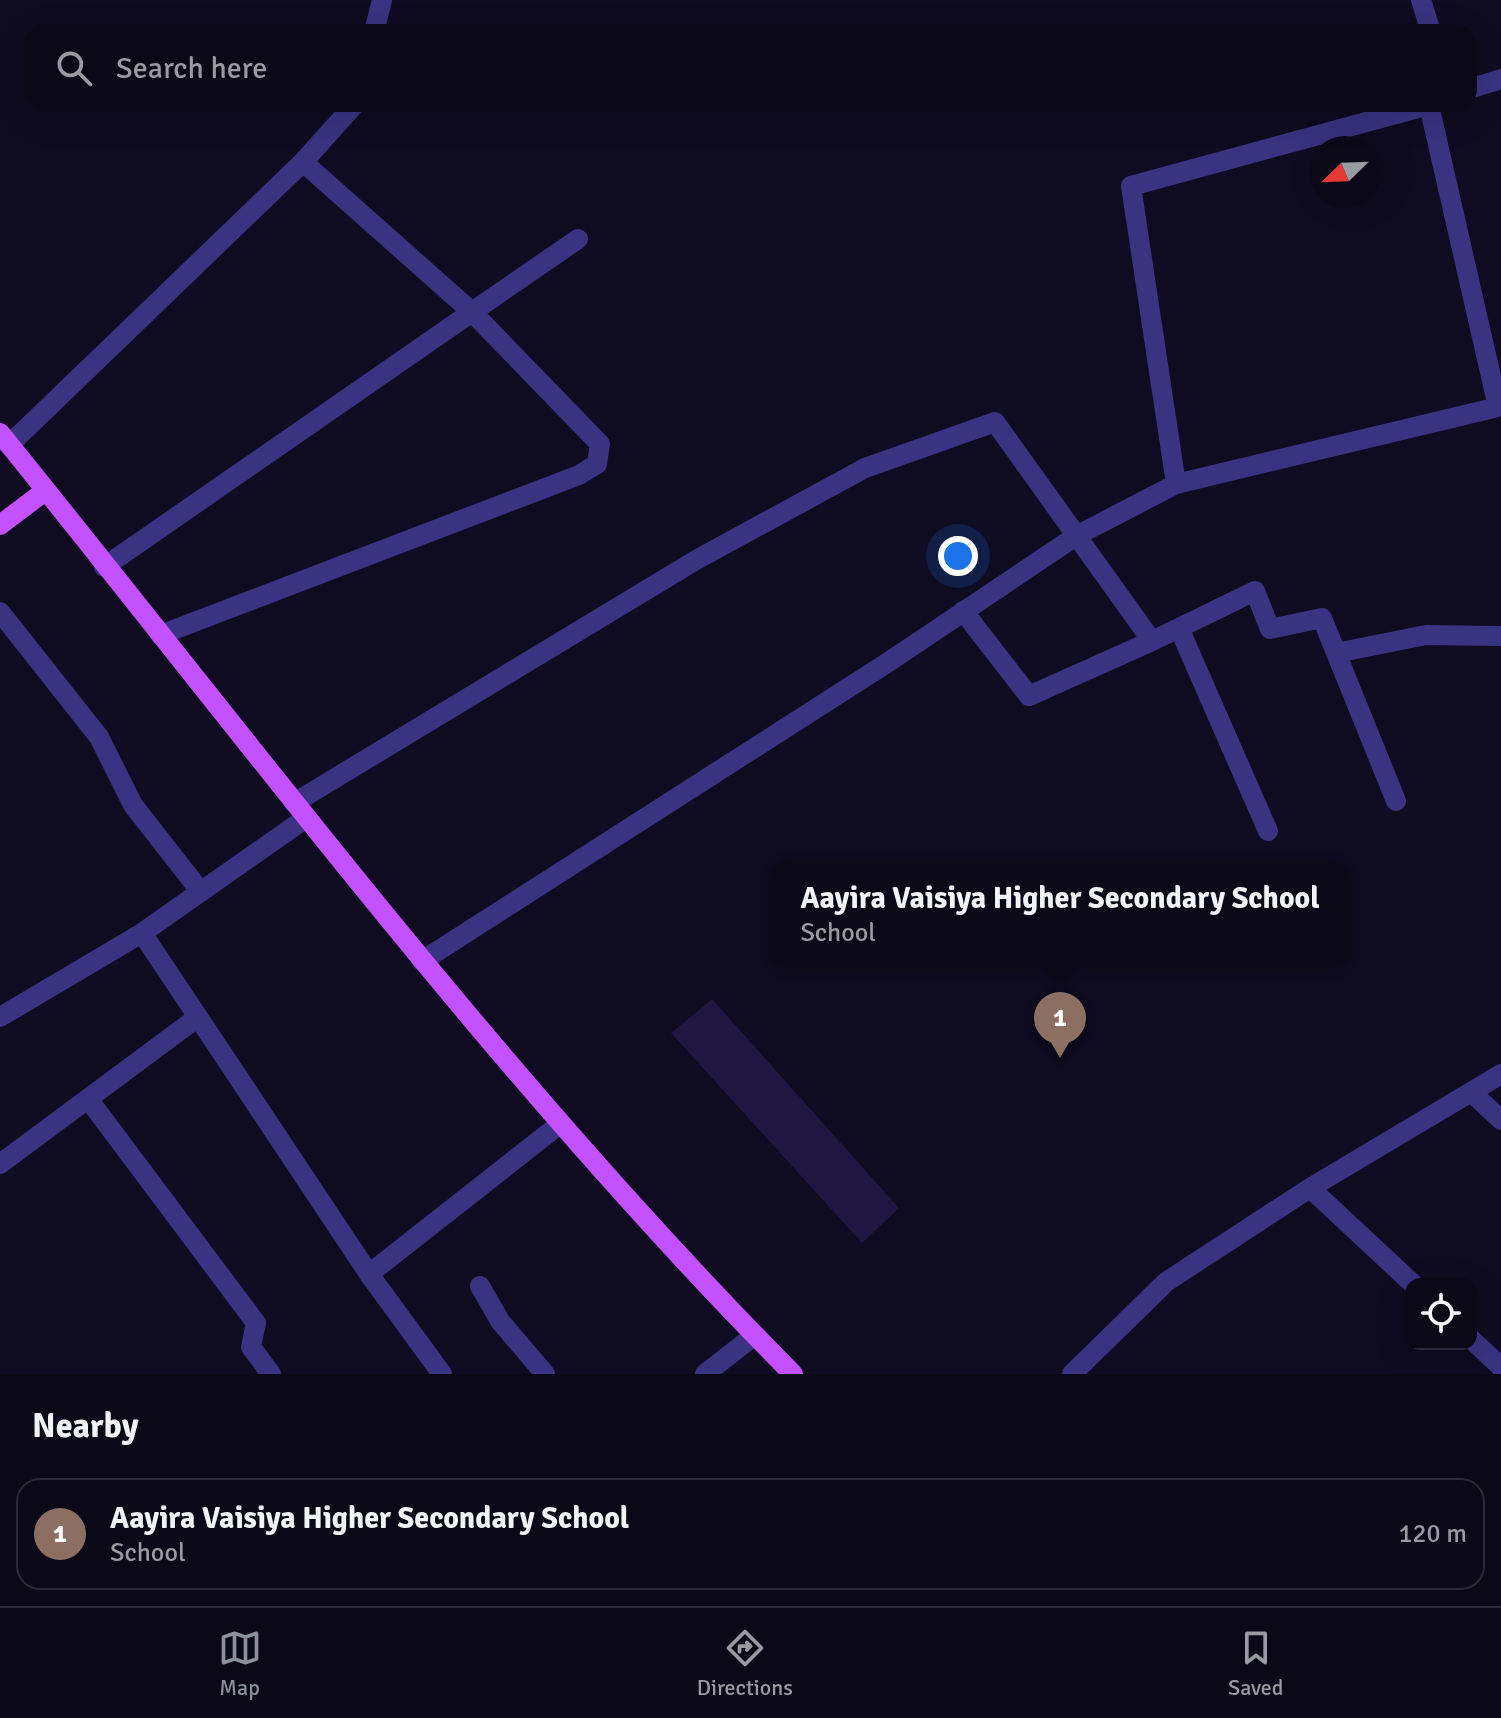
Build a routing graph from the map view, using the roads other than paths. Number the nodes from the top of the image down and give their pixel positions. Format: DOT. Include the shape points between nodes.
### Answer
graph roads {
  1 [pos="382,0"];
  2 [pos="1421,0"];
  3 [pos="376,24"];
  4 [pos="1428,24"];
  5 [pos="1501,79"];
  6 [pos="1477,86"];
  7 [pos="348,112"];
  8 [pos="1401,112"];
  9 [pos="1432,112"];
  10 [pos="303,162"];
  11 [pos="578,239"];
  12 [pos="472,312"];
  13 [pos="1499,407"];
  14 [pos="4,439"];
  15 [pos="1176,484"];
  16 [pos="45,491"];
  17 [pos="0,525"];
  18 [pos="1076,536"];
  19 [pos="104,567"];
  20 [pos="963,611"];
  21 [pos="0,612"];
  22 [pos="1179,628"];
  23 [pos="160,635"];
  24 [pos="1501,636"];
  25 [pos="1152,641"];
  26 [pos="1336,653"];
  27 [pos="1396,801"];
  28 [pos="300,811"];
  29 [pos="1268,831"];
  30 [pos="201,892"];
  31 [pos="142,933"];
  32 [pos="422,961"];
  33 [pos="0,1017"];
  34 [pos="198,1017"];
  35 [pos="1501,1074"];
  36 [pos="1471,1092"];
  37 [pos="89,1100"];
  38 [pos="1501,1120"];
  39 [pos="560,1124"];
  40 [pos="0,1164"];
  41 [pos="1310,1188"];
  42 [pos="369,1274"];
  43 [pos="1407,1278"];
  44 [pos="480,1286"];
  45 [pos="755,1335"];
  46 [pos="1477,1345"];
  47 [pos="1501,1367"];
  48 [pos="271,1374"];
  49 [pos="442,1374"];
  50 [pos="545,1374"];
  51 [pos="705,1374"];
  52 [pos="793,1374"];
  53 [pos="1072,1374"];
  1 -- 3 [label="street"];
  2 -- 4 [label="street"];
  5 -- 6 [label="street"];
  7 -- 10 [label="street"];
  8 -- 15 [label="street" via="1131,186"];
  9 -- 13 [label="street"];
  10 -- 12 [label="street"];
  10 -- 14 [label="street"];
  11 -- 12 [label="street"];
  12 -- 19 [label="street"];
  12 -- 23 [label="street" via="600,444 597,464"];
  13 -- 15 [label="street"];
  14 -- 16 [label="main road"];
  15 -- 18 [label="street"];
  16 -- 17 [label="main road"];
  16 -- 19 [label="main road"];
  18 -- 20 [label="street"];
  18 -- 25 [label="street"];
  18 -- 28 [label="street" via="995,422 865,468 696,560"];
  19 -- 23 [label="main road"];
  20 -- 25 [label="street" via="1029,696"];
  20 -- 32 [label="street"];
  21 -- 30 [label="street" via="99,737 133,805"];
  22 -- 25 [label="street"];
  22 -- 26 [label="street" via="1255,591 1270,629 1322,618"];
  22 -- 29 [label="street"];
  23 -- 28 [label="main road"];
  24 -- 26 [label="street" via="1426,635"];
  26 -- 27 [label="street"];
  28 -- 30 [label="street"];
  28 -- 32 [label="main road"];
  30 -- 31 [label="street"];
  31 -- 33 [label="street"];
  31 -- 34 [label="street"];
  32 -- 39 [label="main road"];
  34 -- 37 [label="street"];
  34 -- 42 [label="street"];
  35 -- 36 [label="street"];
  36 -- 38 [label="street"];
  36 -- 41 [label="street"];
  37 -- 40 [label="street"];
  37 -- 48 [label="street" via="256,1323 251,1347"];
  39 -- 42 [label="street"];
  39 -- 45 [label="main road"];
  41 -- 43 [label="street"];
  41 -- 53 [label="street" via="1166,1282"];
  42 -- 49 [label="street"];
  44 -- 50 [label="street" via="500,1321"];
  45 -- 51 [label="street"];
  45 -- 52 [label="main road"];
  46 -- 47 [label="street"];
}
